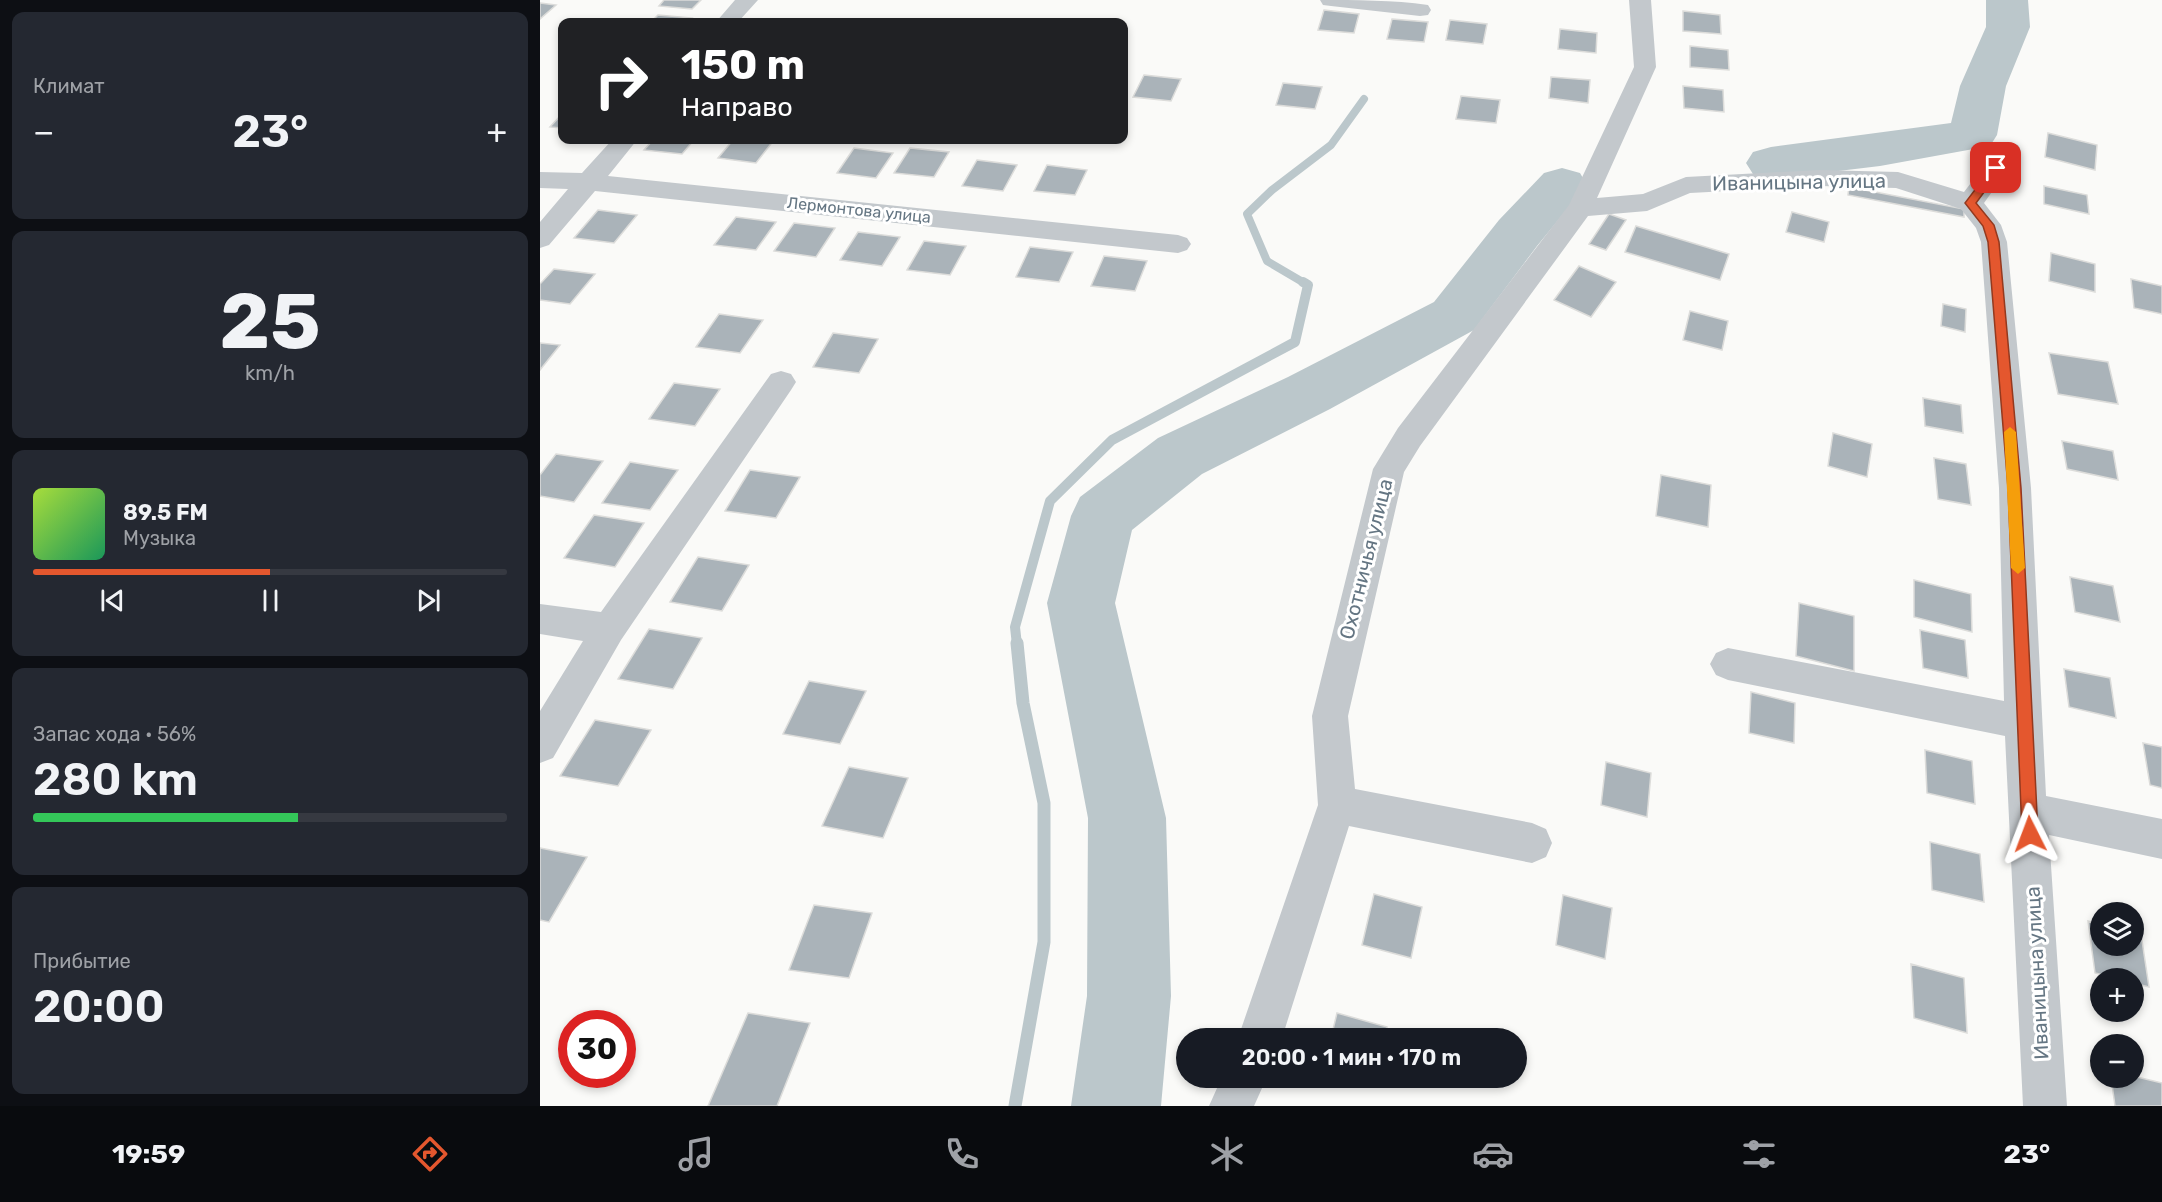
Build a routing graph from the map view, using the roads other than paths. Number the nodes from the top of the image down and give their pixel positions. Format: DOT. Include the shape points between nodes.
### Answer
graph roads {
  1 [pos="747,0"];
  2 [pos="1331,0"];
  3 [pos="1640,0"];
  4 [pos="1420,10"];
  5 [pos="731,18"];
  6 [pos="622,144"];
  7 [pos="2010,152"];
  8 [pos="540,180"];
  9 [pos="590,182"];
  10 [pos="1970,203"];
  11 [pos="1580,208"];
  12 [pos="540,239"];
  13 [pos="1178,244"];
  14 [pos="781,382"];
  15 [pos="540,619"];
  16 [pos="609,628"];
  17 [pos="1728,664"];
  18 [pos="2023,722"];
  19 [pos="540,745"];
  20 [pos="1337,805"];
  21 [pos="2028,811"];
  22 [pos="2162,839"];
  23 [pos="1532,843"];
  24 [pos="1263,1028"];
  25 [pos="1240,1088"];
  26 [pos="1231,1106"];
  27 [pos="2045,1106"];
  1 -- 5 [label="street"];
  2 -- 4 [label="street"];
  3 -- 11 [label="street, Охотничья улица" via="1646,67"];
  6 -- 9 [label="street"];
  7 -- 10 [label="street"];
  8 -- 9 [label="street, Лермонтова улица"];
  9 -- 12 [label="street"];
  9 -- 13 [label="street, Лермонтова улица"];
  10 -- 11 [label="street, Иваницына улица" via="1898,180 1820,178 1686,185 1647,202"];
  10 -- 18 [label="street, Иваницына улица" via="1988,225 1994,242 2015,488"];
  11 -- 20 [label="street, Охотничья улица" via="1409,436 1389,469 1363,561 1329,716"];
  14 -- 16 [label="street"];
  15 -- 16 [label="street"];
  16 -- 19 [label="street"];
  17 -- 18 [label="street"];
  18 -- 21 [label="street, Иваницына улица"];
  20 -- 23 [label="street"];
  20 -- 24 [label="street, Охотничья улица"];
  21 -- 22 [label="street"];
  21 -- 27 [label="street, Иваницына улица"];
  25 -- 26 [label="street"];
}
